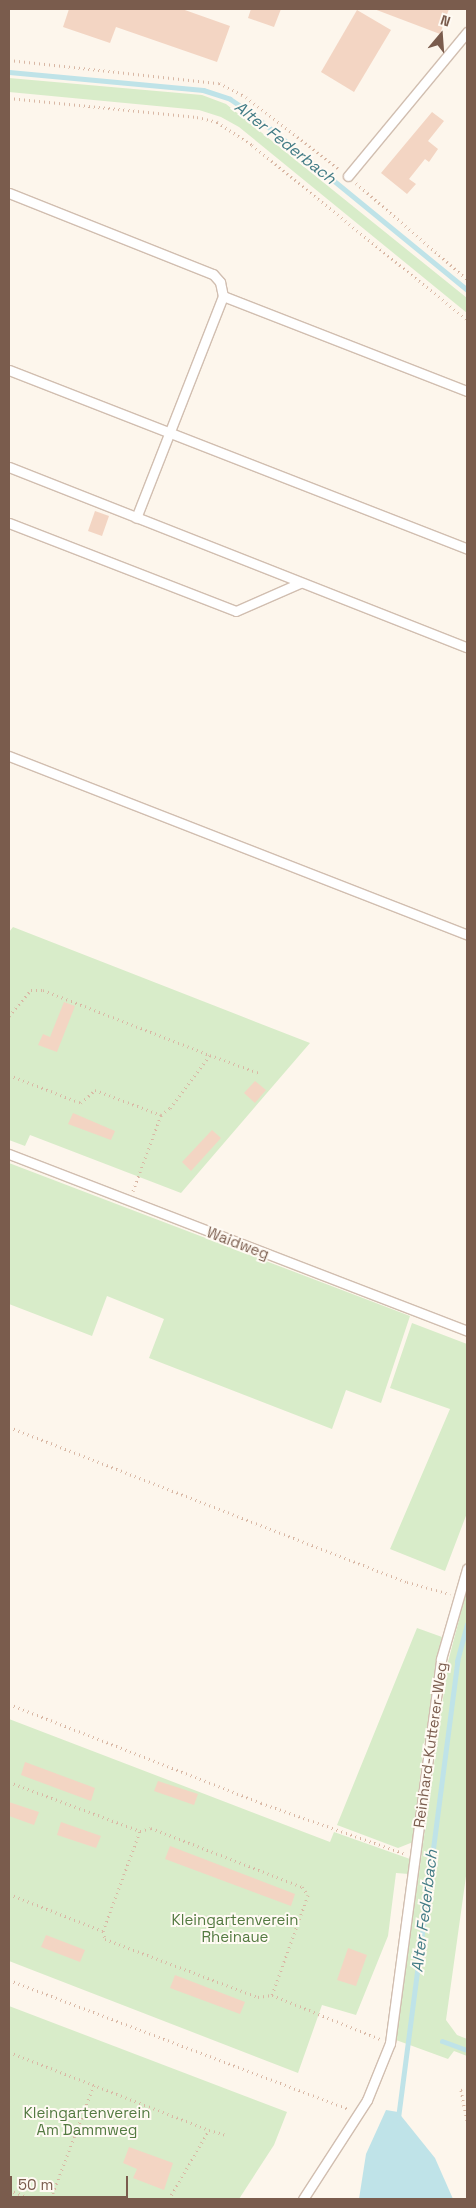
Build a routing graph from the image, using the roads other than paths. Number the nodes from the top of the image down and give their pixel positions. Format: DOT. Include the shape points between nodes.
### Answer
graph roads {
  1 [pos="467,32"];
  2 [pos="348,176"];
  3 [pos="9,193"];
  4 [pos="223,296"];
  5 [pos="9,370"];
  6 [pos="467,391"];
  7 [pos="169,434"];
  8 [pos="9,467"];
  9 [pos="136,518"];
  10 [pos="9,524"];
  11 [pos="467,549"];
  12 [pos="300,582"];
  13 [pos="467,647"];
  14 [pos="9,756"];
  15 [pos="467,935"];
  16 [pos="9,1154"];
  17 [pos="467,1331"];
  18 [pos="467,1569"];
  19 [pos="303,2199"];
  1 -- 2 [label="lane"];
  3 -- 4 [label="lane" via="213,274 220,282"];
  4 -- 6 [label="lane"];
  4 -- 7 [label="lane"];
  5 -- 7 [label="lane"];
  7 -- 9 [label="lane"];
  7 -- 11 [label="lane"];
  8 -- 9 [label="lane"];
  9 -- 12 [label="lane"];
  10 -- 12 [label="lane" via="236,610"];
  12 -- 13 [label="lane"];
  14 -- 15 [label="lane"];
  16 -- 17 [label="lane, Waidweg"];
  18 -- 19 [label="lane, Reinhard-Kutterer-Weg" via="442,1659 390,2043 384,2063 358,2112"];
}
